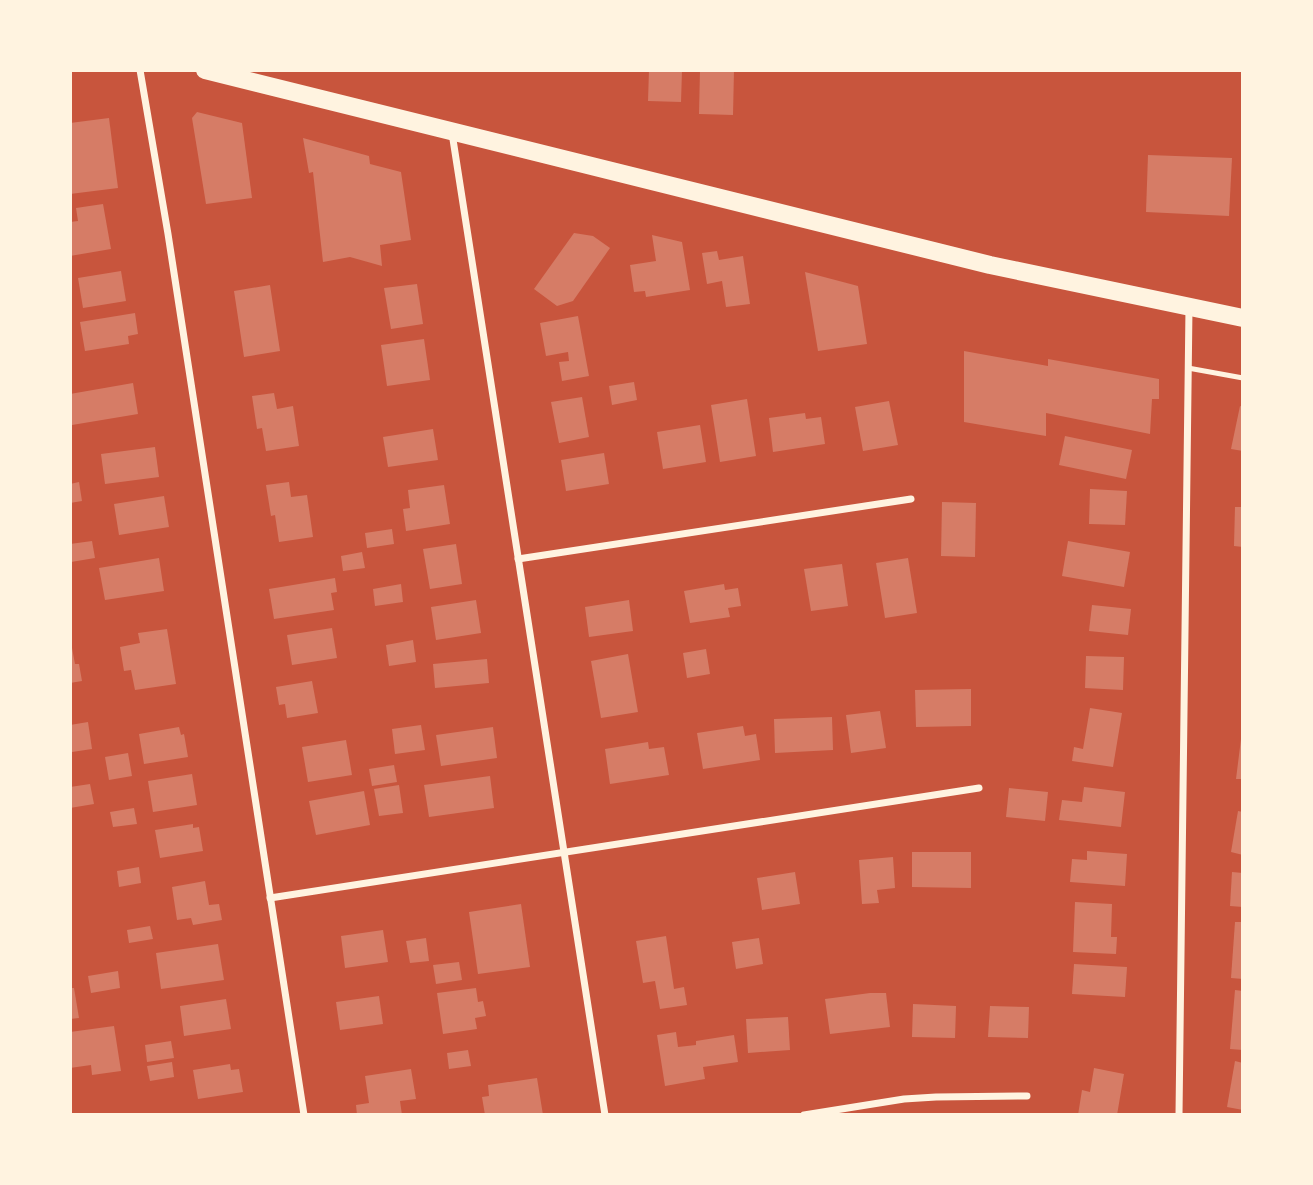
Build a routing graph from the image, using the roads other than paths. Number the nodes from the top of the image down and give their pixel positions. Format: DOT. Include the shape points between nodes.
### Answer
graph roads {
  1 [pos="140,70"];
  2 [pos="205,70"];
  3 [pos="452,132"];
  4 [pos="1189,308"];
  5 [pos="1243,318"];
  6 [pos="1188,368"];
  7 [pos="1243,378"];
  8 [pos="911,499"];
  9 [pos="518,559"];
  10 [pos="979,788"];
  11 [pos="564,853"];
  12 [pos="270,898"];
  13 [pos="1027,1096"];
  14 [pos="304,1115"];
  15 [pos="605,1115"];
  16 [pos="804,1115"];
  17 [pos="1179,1115"];
  1 -- 12 [label="street"];
  2 -- 3 [label="main road"];
  3 -- 4 [label="main road" via="990,265"];
  3 -- 9 [label="street"];
  4 -- 5 [label="main road"];
  4 -- 6 [label="street"];
  6 -- 7 [label="lane"];
  6 -- 17 [label="street"];
  8 -- 9 [label="street"];
  9 -- 11 [label="street"];
  10 -- 11 [label="street"];
  11 -- 12 [label="street"];
  11 -- 15 [label="street"];
  12 -- 14 [label="street"];
  13 -- 16 [label="street" via="904,1099"];
}
